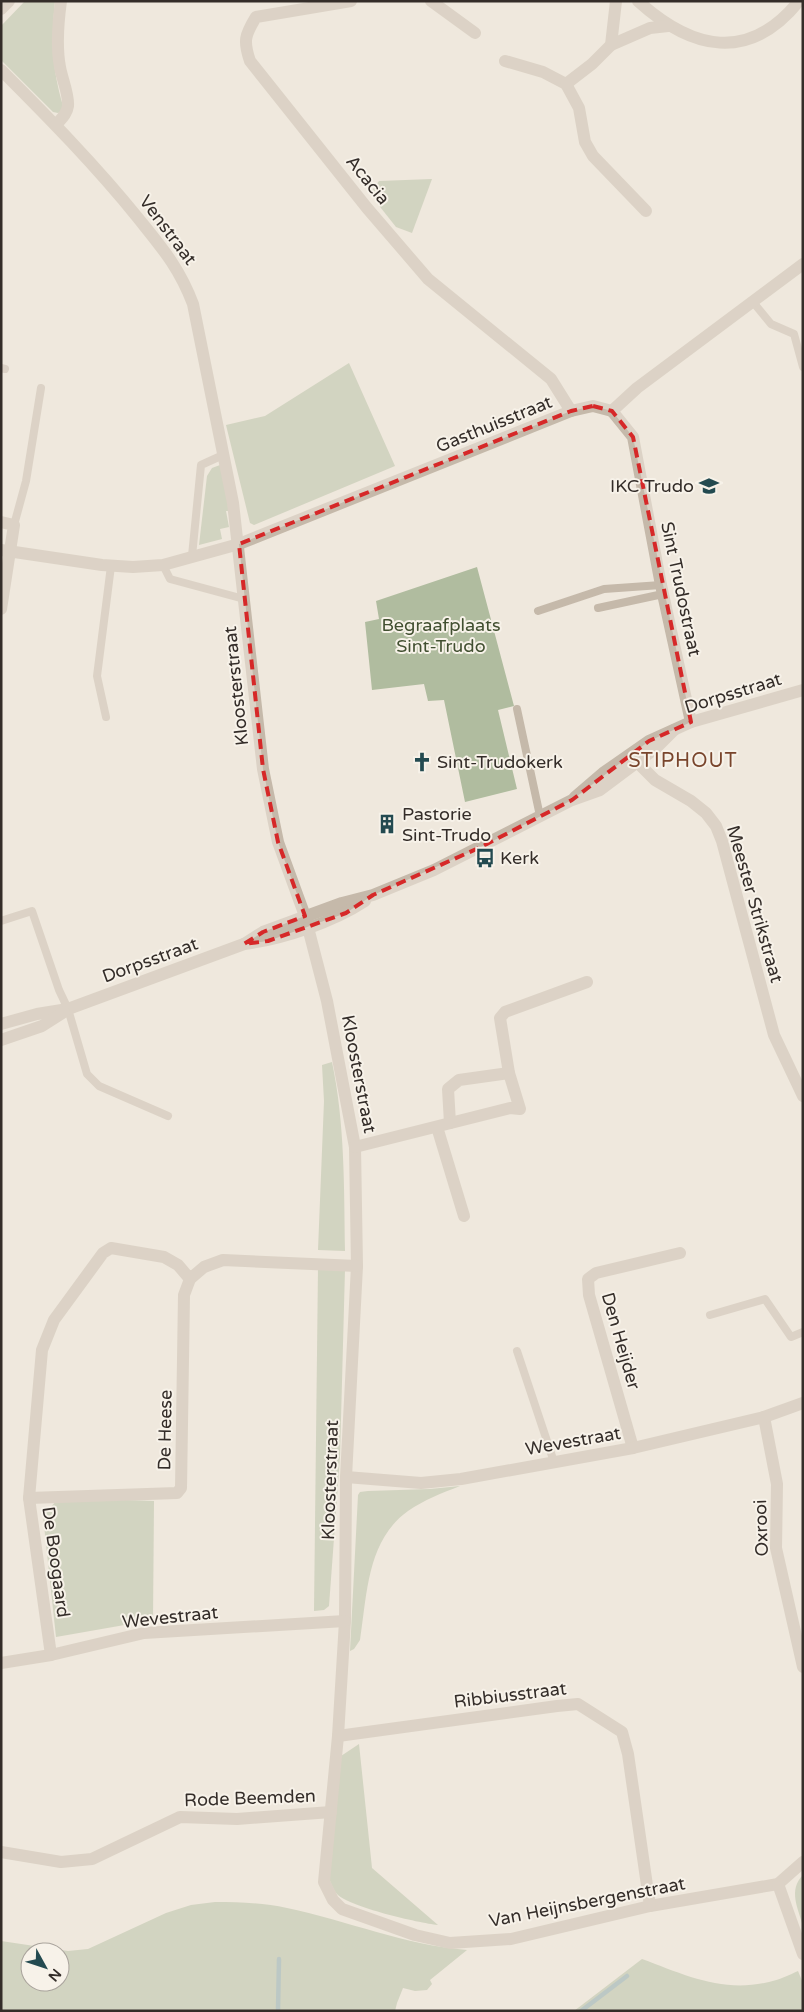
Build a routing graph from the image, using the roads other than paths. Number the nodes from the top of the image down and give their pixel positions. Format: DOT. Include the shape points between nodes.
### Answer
graph roads {
  1 [pos="9,1"];
  2 [pos="61,1"];
  3 [pos="351,1"];
  4 [pos="431,1"];
  5 [pos="616,1"];
  6 [pos="638,1"];
  7 [pos="799,1"];
  8 [pos="1,9"];
  9 [pos="668,26"];
  10 [pos="475,33"];
  11 [pos="611,45"];
  12 [pos="504,61"];
  13 [pos="1,70"];
  14 [pos="566,84"];
  15 [pos="56,125"];
  16 [pos="646,212"];
  17 [pos="803,264"];
  18 [pos="753,302"];
  19 [pos="803,367"];
  20 [pos="41,388"];
  21 [pos="571,411"];
  22 [pos="612,411"];
  23 [pos="223,455"];
  24 [pos="8,523"];
  25 [pos="239,544"];
  26 [pos="6,550"];
  27 [pos="192,556"];
  28 [pos="163,565"];
  29 [pos="111,566"];
  30 [pos="662,590"];
  31 [pos="244,599"];
  32 [pos="598,608"];
  33 [pos="1,609"];
  34 [pos="538,611"];
  35 [pos="803,690"];
  36 [pos="517,709"];
  37 [pos="106,717"];
  38 [pos="691,722"];
  39 [pos="633,758"];
  40 [pos="540,816"];
  41 [pos="1,921"];
  42 [pos="307,922"];
  43 [pos="587,982"];
  44 [pos="68,1009"];
  45 [pos="1,1024"];
  46 [pos="1,1040"];
  47 [pos="509,1073"];
  48 [pos="803,1096"];
  49 [pos="168,1116"];
  50 [pos="450,1123"];
  51 [pos="437,1127"];
  52 [pos="355,1147"];
  53 [pos="464,1216"];
  54 [pos="680,1253"];
  55 [pos="357,1266"];
  56 [pos="190,1279"];
  57 [pos="710,1315"];
  58 [pos="803,1332"];
  59 [pos="517,1352"];
  60 [pos="803,1402"];
  61 [pos="764,1417"];
  62 [pos="633,1448"];
  63 [pos="554,1462"];
  64 [pos="346,1476"];
  65 [pos="28,1498"];
  66 [pos="345,1621"];
  67 [pos="51,1655"];
  68 [pos="1,1663"];
  69 [pos="803,1667"];
  70 [pos="338,1736"];
  71 [pos="330,1812"];
  72 [pos="1,1852"];
  73 [pos="803,1862"];
  74 [pos="778,1884"];
  75 [pos="650,1906"];
  76 [pos="803,1954"];
  1 -- 8 [label="street"];
  2 -- 15 [label="street" via="58,47 68,107"];
  3 -- 21 [label="street, Acacia" via="256,17 246,32 245,46 250,61 428,279 551,379"];
  4 -- 10 [label="street"];
  5 -- 11 [label="street"];
  6 -- 9 [label="street"];
  7 -- 9 [label="street" via="788,14 759,36 737,43 705,41"];
  9 -- 11 [label="street" via="650,28"];
  11 -- 14 [label="street"];
  12 -- 14 [label="street" via="543,72"];
  13 -- 15 [label="street, Venstraat"];
  14 -- 16 [label="street" via="579,108 585,142 593,156"];
  15 -- 23 [label="street, Venstraat" via="127,205 184,280 193,304"];
  17 -- 18 [label="street"];
  18 -- 19 [label="lane" via="771,324 794,334"];
  18 -- 22 [label="street" via="637,388"];
  20 -- 24 [label="lane" via="26,481"];
  21 -- 22 [label="street, Gasthuisstraat" via="593,406"];
  21 -- 25 [label="street, Gasthuisstraat"];
  22 -- 30 [label="street, Sint Trudostraat" via="632,437"];
  23 -- 25 [label="street, Venstraat"];
  23 -- 27 [label="lane" via="201,465"];
  24 -- 26 [label="street"];
  25 -- 27 [label="street, Gasthuisstraat"];
  25 -- 31 [label="street, Kloosterstraat"];
  26 -- 29 [label="street, Gasthuisstraat"];
  26 -- 33 [label="street"];
  27 -- 28 [label="street, Gasthuisstraat"];
  28 -- 29 [label="street, Gasthuisstraat"];
  28 -- 31 [label="lane" via="170,579"];
  29 -- 37 [label="lane" via="98,676"];
  30 -- 32 [label="lane"];
  30 -- 34 [label="lane" via="604,589"];
  30 -- 38 [label="street, Sint Trudostraat"];
  31 -- 42 [label="street, Kloosterstraat" via="263,769 278,842"];
  35 -- 38 [label="street, Dorpsstraat"];
  36 -- 40 [label="lane"];
  38 -- 39 [label="street, Dorpsstraat"];
  39 -- 40 [label="street, Dorpsstraat" via="600,790"];
  39 -- 48 [label="street, Meester Strikstraat" via="663,786 706,813 716,826 774,1035"];
  40 -- 42 [label="street, Dorpsstraat" via="434,870 373,895 346,913"];
  41 -- 44 [label="lane" via="32,911"];
  42 -- 44 [label="street, Dorpsstraat" via="263,932 244,944"];
  42 -- 52 [label="street, Kloosterstraat" via="327,1001"];
  43 -- 47 [label="street" via="504,1012 500,1018"];
  44 -- 45 [label="street, Dorpsstraat"];
  44 -- 46 [label="street, Dorpsstraat" via="42,1026"];
  44 -- 49 [label="lane" via="87,1074 99,1086"];
  47 -- 50 [label="street" via="459,1080 448,1089"];
  47 -- 50 [label="street" via="520,1109 510,1108"];
  50 -- 51 [label="street"];
  51 -- 52 [label="street"];
  51 -- 53 [label="street"];
  52 -- 55 [label="street, Kloosterstraat"];
  54 -- 62 [label="street, Den Heijder" via="596,1273 588,1279 589,1295"];
  55 -- 56 [label="street" via="223,1260 204,1267"];
  55 -- 64 [label="street, Kloosterstraat"];
  56 -- 65 [label="street, De Boogaard" via="178,1265 164,1257 110,1248 103,1253 54,1320 42,1350"];
  56 -- 65 [label="street, De Heese" via="184,1295 181,1488 177,1493"];
  57 -- 58 [label="lane" via="765,1299 791,1337"];
  59 -- 63 [label="lane"];
  60 -- 61 [label="street, Wevestraat"];
  61 -- 62 [label="street, Wevestraat"];
  61 -- 69 [label="street, Oxrooi" via="777,1484 776,1548"];
  62 -- 63 [label="street, Wevestraat"];
  63 -- 64 [label="street, Wevestraat" via="420,1483"];
  64 -- 66 [label="street, Kloosterstraat"];
  65 -- 67 [label="street, De Boogaard"];
  66 -- 67 [label="street, Wevestraat" via="144,1634"];
  66 -- 70 [label="street, Van Heijnsbergenstraat"];
  67 -- 68 [label="street, Wevestraat"];
  70 -- 71 [label="street, Van Heijnsbergenstraat"];
  70 -- 75 [label="street, Ribbiusstraat" via="578,1704 622,1732"];
  71 -- 72 [label="street, Rode Beemden" via="237,1819 180,1817 92,1859 61,1862"];
  71 -- 75 [label="street, Van Heijnsbergenstraat" via="324,1882 333,1900 342,1909 415,1935 450,1943 511,1939"];
  73 -- 74 [label="street"];
  74 -- 75 [label="street, Van Heijnsbergenstraat"];
  74 -- 76 [label="street"];
}
